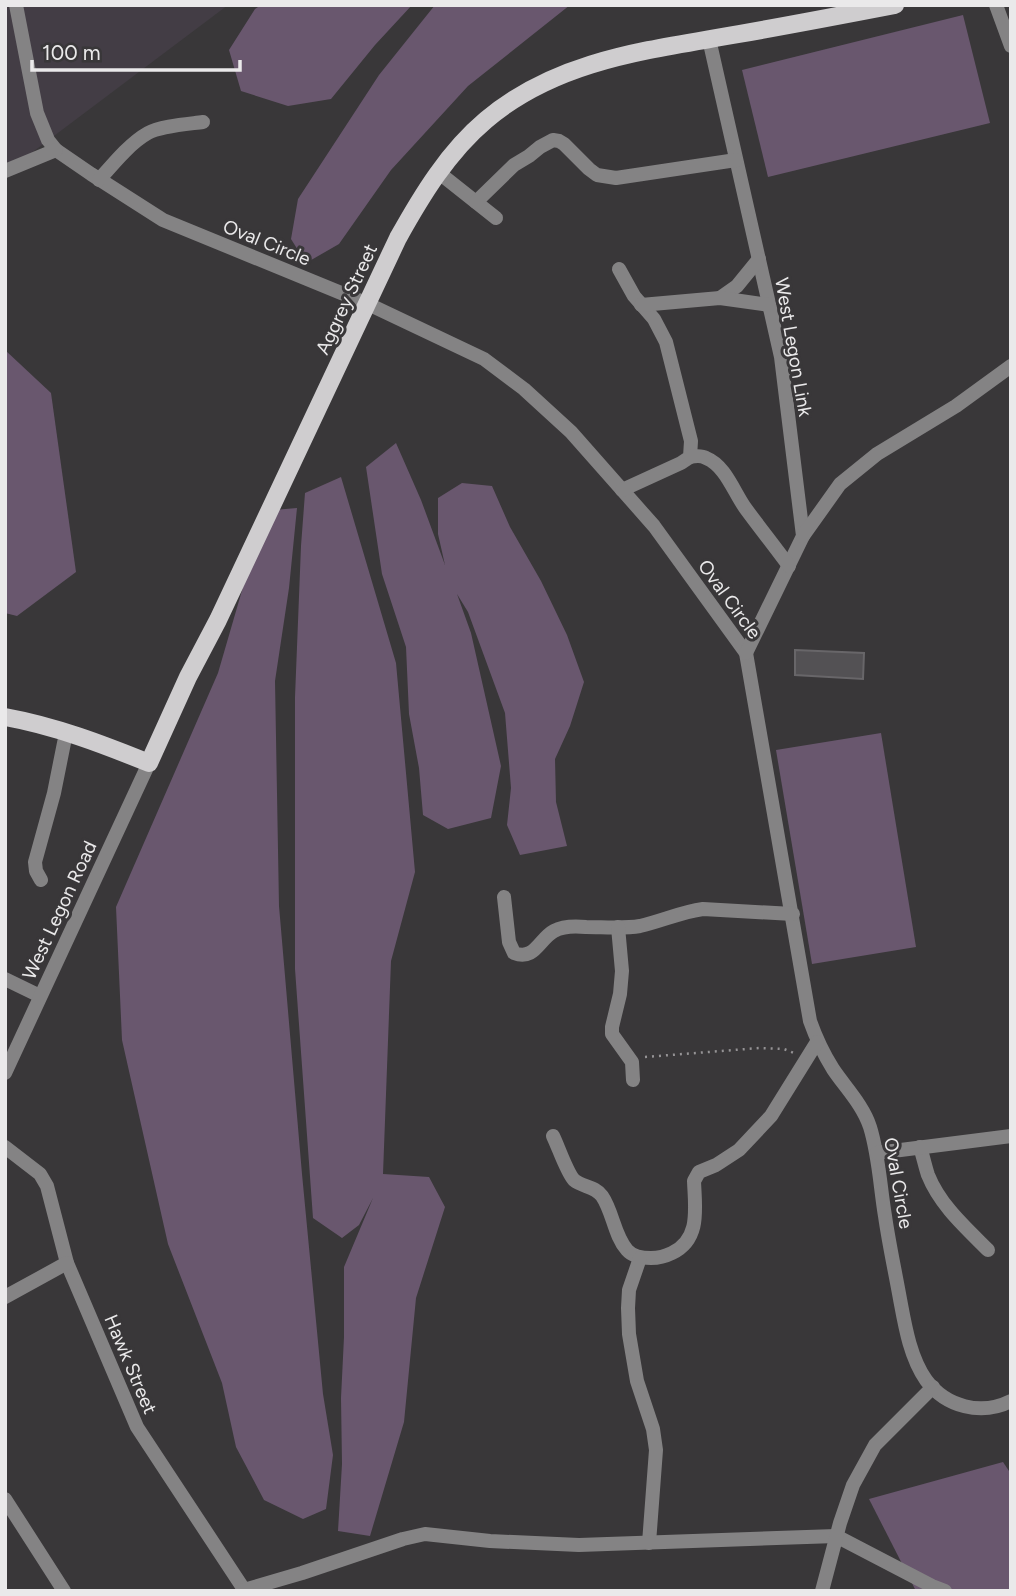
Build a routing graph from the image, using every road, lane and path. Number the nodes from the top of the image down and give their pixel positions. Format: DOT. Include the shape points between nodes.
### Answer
graph roads {
  1 [pos="16,5"];
  2 [pos="895,5"];
  3 [pos="996,5"];
  4 [pos="709,39"];
  5 [pos="1011,46"];
  6 [pos="203,122"];
  7 [pos="56,150"];
  8 [pos="736,160"];
  9 [pos="5,171"];
  10 [pos="438,172"];
  11 [pos="99,180"];
  12 [pos="476,202"];
  13 [pos="496,218"];
  14 [pos="759,259"];
  15 [pos="619,268"];
  16 [pos="720,298"];
  17 [pos="368,304"];
  18 [pos="641,305"];
  19 [pos="769,305"];
  20 [pos="1011,366"];
  21 [pos="690,457"];
  22 [pos="622,490"];
  23 [pos="803,536"];
  24 [pos="789,566"];
  25 [pos="747,653"];
  26 [pos="5,717"];
  27 [pos="66,733"];
  28 [pos="149,763"];
  29 [pos="41,880"];
  30 [pos="504,897"];
  31 [pos="793,914"];
  32 [pos="618,927"];
  33 [pos="5,979"];
  34 [pos="40,996"];
  35 [pos="817,1042"];
  36 [pos="807,1057"];
  37 [pos="630,1058"];
  38 [pos="5,1073"];
  39 [pos="633,1080"];
  40 [pos="553,1136"];
  41 [pos="1011,1136"];
  42 [pos="5,1147"];
  43 [pos="920,1147"];
  44 [pos="877,1153"];
  45 [pos="988,1250"];
  46 [pos="639,1258"];
  47 [pos="67,1263"];
  48 [pos="5,1297"];
  49 [pos="933,1387"];
  50 [pos="1011,1401"];
  51 [pos="5,1499"];
  52 [pos="836,1536"];
  53 [pos="649,1543"];
  54 [pos="245,1590"];
  55 [pos="64,1591"];
  56 [pos="822,1591"];
  57 [pos="945,1591"];
  1 -- 7 [label="street" via="37,113"];
  2 -- 4 [label="main road, Aggrey Street"];
  3 -- 5 [label="street"];
  4 -- 8 [label="street, West Legon Link"];
  4 -- 10 [label="main road, Aggrey Street" via="620,57 550,79 486,120"];
  6 -- 11 [label="street" via="149,132"];
  7 -- 9 [label="street"];
  7 -- 11 [label="street, Oval Circle"];
  8 -- 12 [label="street" via="616,178 597,175 564,144 553,140 514,164"];
  8 -- 14 [label="street, West Legon Link"];
  10 -- 12 [label="street"];
  10 -- 17 [label="main road, Aggrey Street" via="398,238"];
  11 -- 17 [label="street, Oval Circle" via="163,220"];
  12 -- 13 [label="street"];
  14 -- 16 [label="street" via="737,286"];
  14 -- 19 [label="street, West Legon Link"];
  15 -- 18 [label="street"];
  16 -- 18 [label="street"];
  16 -- 19 [label="street"];
  17 -- 22 [label="street, Oval Circle" via="484,359 571,432"];
  17 -- 28 [label="main road, Aggrey Street"];
  18 -- 21 [label="street" via="666,342 691,441"];
  19 -- 23 [label="street, West Legon Link" via="781,357"];
  20 -- 23 [label="street" via="839,484"];
  21 -- 22 [label="street"];
  21 -- 24 [label="street" via="707,458 718,467"];
  22 -- 25 [label="street, Oval Circle"];
  23 -- 24 [label="street"];
  24 -- 25 [label="street"];
  25 -- 31 [label="street, Oval Circle"];
  26 -- 27 [label="main road"];
  27 -- 28 [label="main road"];
  27 -- 29 [label="street" via="35,862"];
  28 -- 34 [label="street, West Legon Road"];
  30 -- 32 [label="street" via="509,942 518,955 531,952 553,932 572,926"];
  31 -- 32 [label="street" via="703,909"];
  31 -- 35 [label="street, Oval Circle"];
  32 -- 37 [label="street" via="622,971 612,1034"];
  33 -- 34 [label="street"];
  34 -- 38 [label="street, West Legon Road"];
  35 -- 36 [label="street"];
  35 -- 44 [label="street, Oval Circle" via="868,1123"];
  36 -- 37 [label="path" via="784,1049 759,1048"];
  36 -- 46 [label="street" via="771,1116 739,1150 695,1176 695,1219 687,1243 669,1255"];
  37 -- 39 [label="street"];
  40 -- 46 [label="street" via="571,1175 599,1192 622,1242"];
  41 -- 43 [label="street"];
  42 -- 47 [label="street, Hawk Street" via="40,1174 47,1186"];
  43 -- 44 [label="street"];
  43 -- 45 [label="street" via="939,1196"];
  44 -- 49 [label="street, Oval Circle" via="906,1332"];
  46 -- 53 [label="street" via="628,1308 637,1381 656,1450"];
  47 -- 48 [label="street"];
  47 -- 54 [label="street, Hawk Street" via="137,1427"];
  49 -- 50 [label="street, Oval Circle" via="973,1409"];
  49 -- 52 [label="street" via="875,1445 853,1485"];
  51 -- 55 [label="street"];
  52 -- 53 [label="street"];
  52 -- 56 [label="street"];
  52 -- 57 [label="street"];
  53 -- 54 [label="street" via="579,1545 425,1534"];
}
